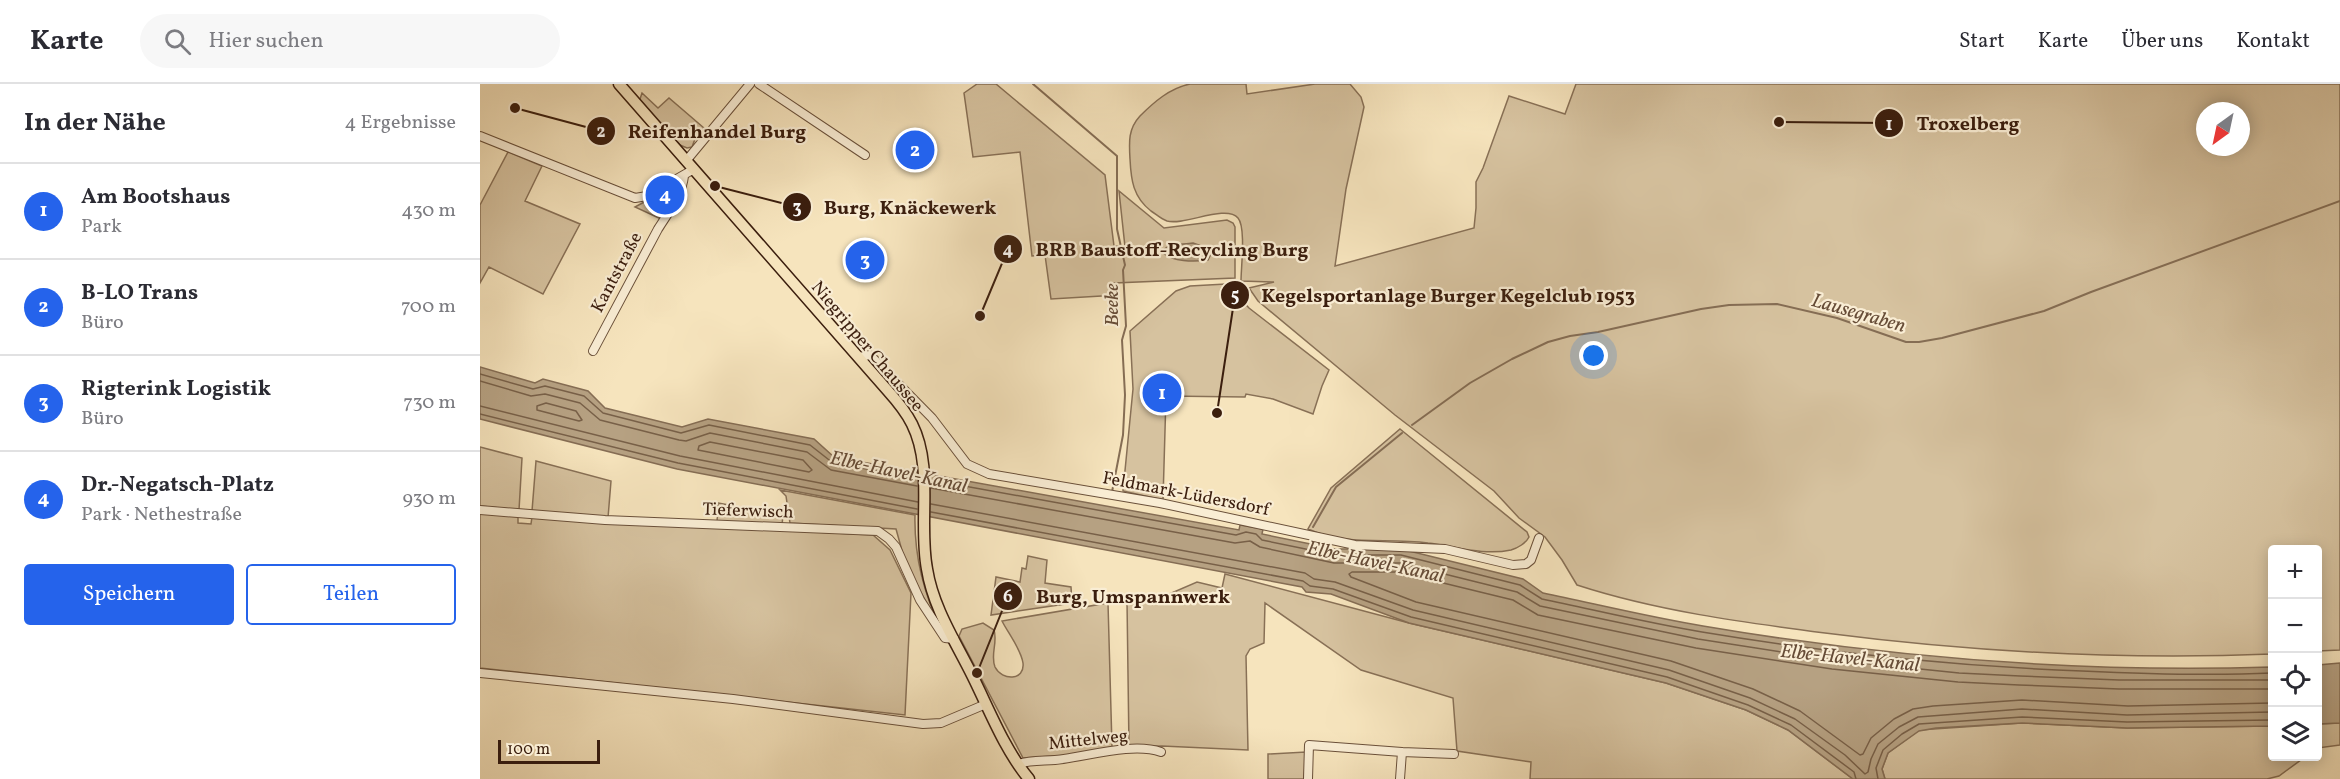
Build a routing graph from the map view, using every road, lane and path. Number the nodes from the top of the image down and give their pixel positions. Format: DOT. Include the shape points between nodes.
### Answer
graph roads {
  1 [pos="619,84"];
  2 [pos="750,84"];
  3 [pos="759,84"];
  4 [pos="480,136"];
  5 [pos="865,155"];
  6 [pos="690,165"];
  7 [pos="684,177"];
  8 [pos="594,351"];
  9 [pos="859,357"];
  10 [pos="480,510"];
  11 [pos="1539,538"];
  12 [pos="954,639"];
  13 [pos="480,673"];
  14 [pos="986,704"];
  15 [pos="1161,752"];
  16 [pos="1402,752"];
  17 [pos="1454,754"];
  18 [pos="1018,764"];
  19 [pos="1029,779"];
  20 [pos="1308,779"];
  21 [pos="1400,779"];
  1 -- 6 [label="main road, Niegripper Chaussee"];
  2 -- 6 [label="street"];
  3 -- 5 [label="street"];
  4 -- 7 [label="street" via="635,198"];
  6 -- 7 [label="street"];
  6 -- 9 [label="main road, Niegripper Chaussee"];
  7 -- 8 [label="street, Kantstraße"];
  9 -- 11 [label="street, Feldmark-Lüdersdorf" via="870,355 932,418 955,451 972,468 989,474 1160,503 1355,545 1445,549 1513,565 1531,560"];
  9 -- 12 [label="main road, Niegripper Chaussee" via="907,415 920,444 929,579"];
  10 -- 12 [label="street, Tieferwisch" via="605,520 878,531 896,547 929,616 945,638"];
  12 -- 14 [label="main road, Niegripper Chaussee"];
  13 -- 14 [label="street" via="733,699 923,724 941,723"];
  14 -- 18 [label="main road, Niegripper Chaussee"];
  15 -- 18 [label="street, Mittelweg" via="1114,750"];
  16 -- 17 [label="street"];
  16 -- 20 [label="street" via="1309,745"];
  16 -- 21 [label="street"];
  18 -- 19 [label="main road, Niegripper Chaussee"];
}
